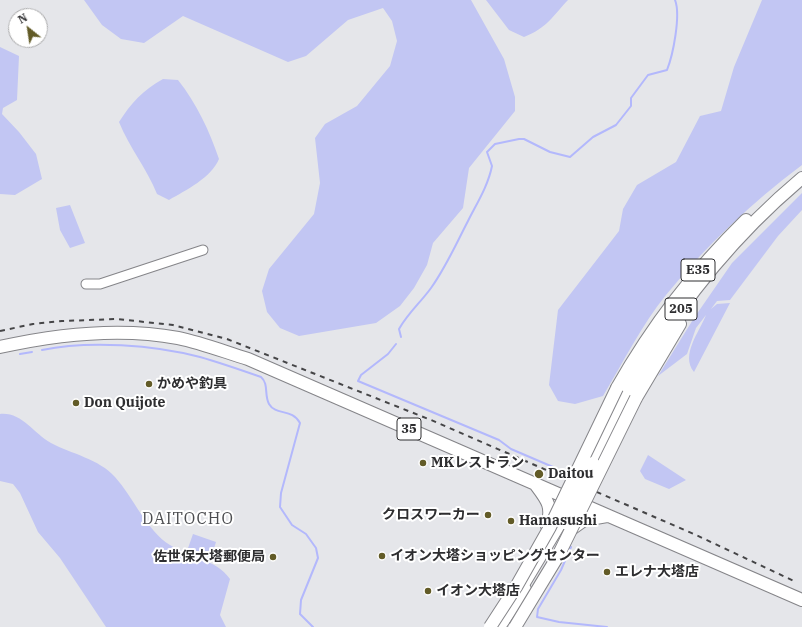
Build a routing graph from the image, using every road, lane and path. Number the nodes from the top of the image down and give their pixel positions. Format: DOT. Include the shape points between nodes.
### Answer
graph roads {
  1 [pos="802,171"];
  2 [pos="802,179"];
  3 [pos="203,250"];
  4 [pos="712,255"];
  5 [pos="86,284"];
  6 [pos="0,347"];
  7 [pos="592,463"];
  8 [pos="535,484"];
  9 [pos="570,499"];
  10 [pos="609,516"];
  11 [pos="563,521"];
  12 [pos="547,526"];
  13 [pos="565,536"];
  14 [pos="802,600"];
  15 [pos="485,627"];
  16 [pos="490,627"];
  17 [pos="494,627"];
  18 [pos="499,627"];
  19 [pos="510,627"];
  20 [pos="515,627"];
  1 -- 4 [label="highway, E35" via="752,214"];
  2 -- 7 [label="highway, 205" via="774,202 741,236 681,309 643,365"];
  2 -- 20 [label="highway, E35, bridge" via="757,224 716,273 668,343 636,398 558,556"];
  3 -- 5 [label="street" via="100,284"];
  4 -- 7 [label="highway" via="655,332 640,357 617,402"];
  4 -- 16 [label="highway, E35, bridge" via="652,331 617,388 550,527"];
  6 -- 8 [label="highway, 35" via="34,339 83,333 178,338 248,359"];
  7 -- 11 [label="highway, 205, bridge"];
  8 -- 9 [label="highway, 35"];
  8 -- 12 [label="highway" via="550,510"];
  9 -- 10 [label="highway, 35"];
  9 -- 12 [label="highway" via="556,510"];
  9 -- 13 [label="highway" via="574,506 574,516"];
  10 -- 13 [label="highway" via="584,520 571,528"];
  10 -- 14 [label="highway, 35"];
  11 -- 17 [label="highway"];
  11 -- 18 [label="highway, 205" via="523,594"];
  12 -- 15 [label="highway"];
  13 -- 19 [label="highway"];
}
